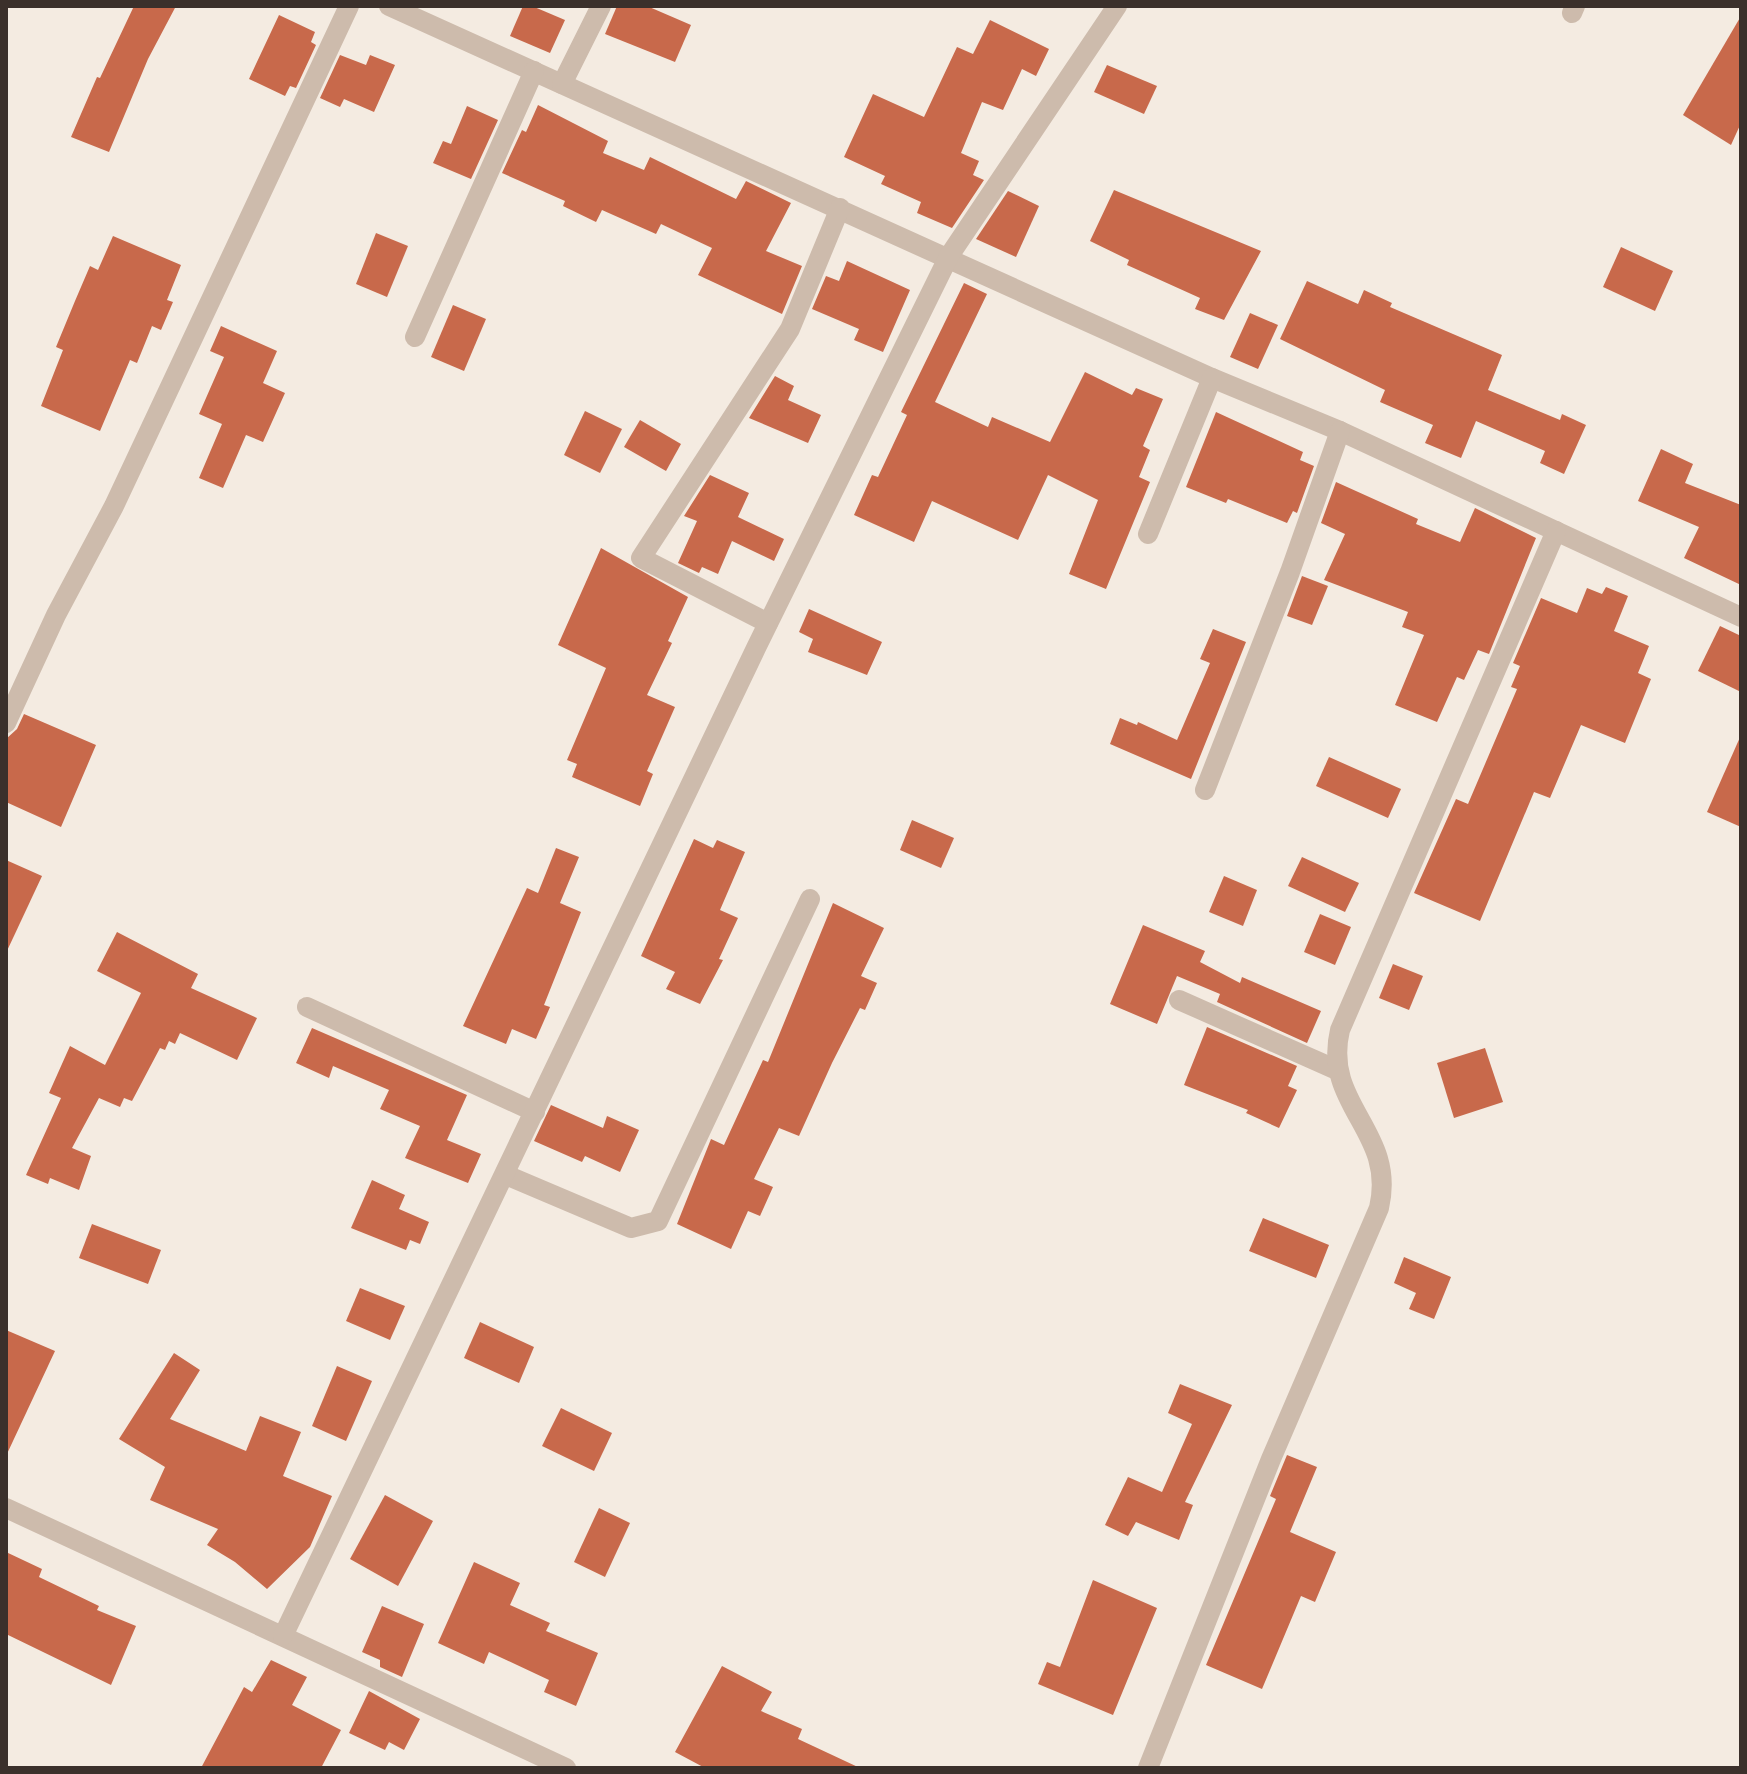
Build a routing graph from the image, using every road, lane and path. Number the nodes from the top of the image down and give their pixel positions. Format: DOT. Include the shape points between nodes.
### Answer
graph roads {
  1 [pos="349,6"];
  2 [pos="389,6"];
  3 [pos="601,6"];
  4 [pos="1117,6"];
  5 [pos="534,71"];
  6 [pos="562,84"];
  7 [pos="840,208"];
  8 [pos="949,256"];
  9 [pos="415,337"];
  10 [pos="1212,378"];
  11 [pos="1340,431"];
  12 [pos="1556,531"];
  13 [pos="1148,534"];
  14 [pos="1741,617"];
  15 [pos="768,623"];
  16 [pos="6,723"];
  17 [pos="1205,790"];
  18 [pos="810,899"];
  19 [pos="1179,1000"];
  20 [pos="307,1007"];
  21 [pos="1337,1070"];
  22 [pos="535,1112"];
  23 [pos="506,1175"];
  24 [pos="6,1508"];
  25 [pos="283,1636"];
  26 [pos="566,1768"];
  27 [pos="1148,1768"];
  1 -- 16 [label="street"];
  2 -- 5 [label="street"];
  3 -- 6 [label="street"];
  4 -- 8 [label="street"];
  5 -- 6 [label="street"];
  5 -- 9 [label="street"];
  6 -- 7 [label="street"];
  7 -- 8 [label="street"];
  7 -- 15 [label="street" via="790,329 641,558"];
  8 -- 10 [label="street"];
  8 -- 15 [label="street"];
  10 -- 11 [label="street"];
  10 -- 13 [label="street"];
  11 -- 12 [label="street"];
  11 -- 17 [label="street"];
  12 -- 14 [label="street"];
  12 -- 21 [label="street" via="1340,1030"];
  15 -- 22 [label="street"];
  18 -- 23 [label="street" via="658,1221 631,1228"];
  19 -- 21 [label="street"];
  20 -- 22 [label="street"];
  21 -- 27 [label="street" via="1342,1090 1376,1148 1379,1208 1271,1459"];
  22 -- 23 [label="street"];
  23 -- 25 [label="street"];
  24 -- 25 [label="street"];
  25 -- 26 [label="street"];
}
